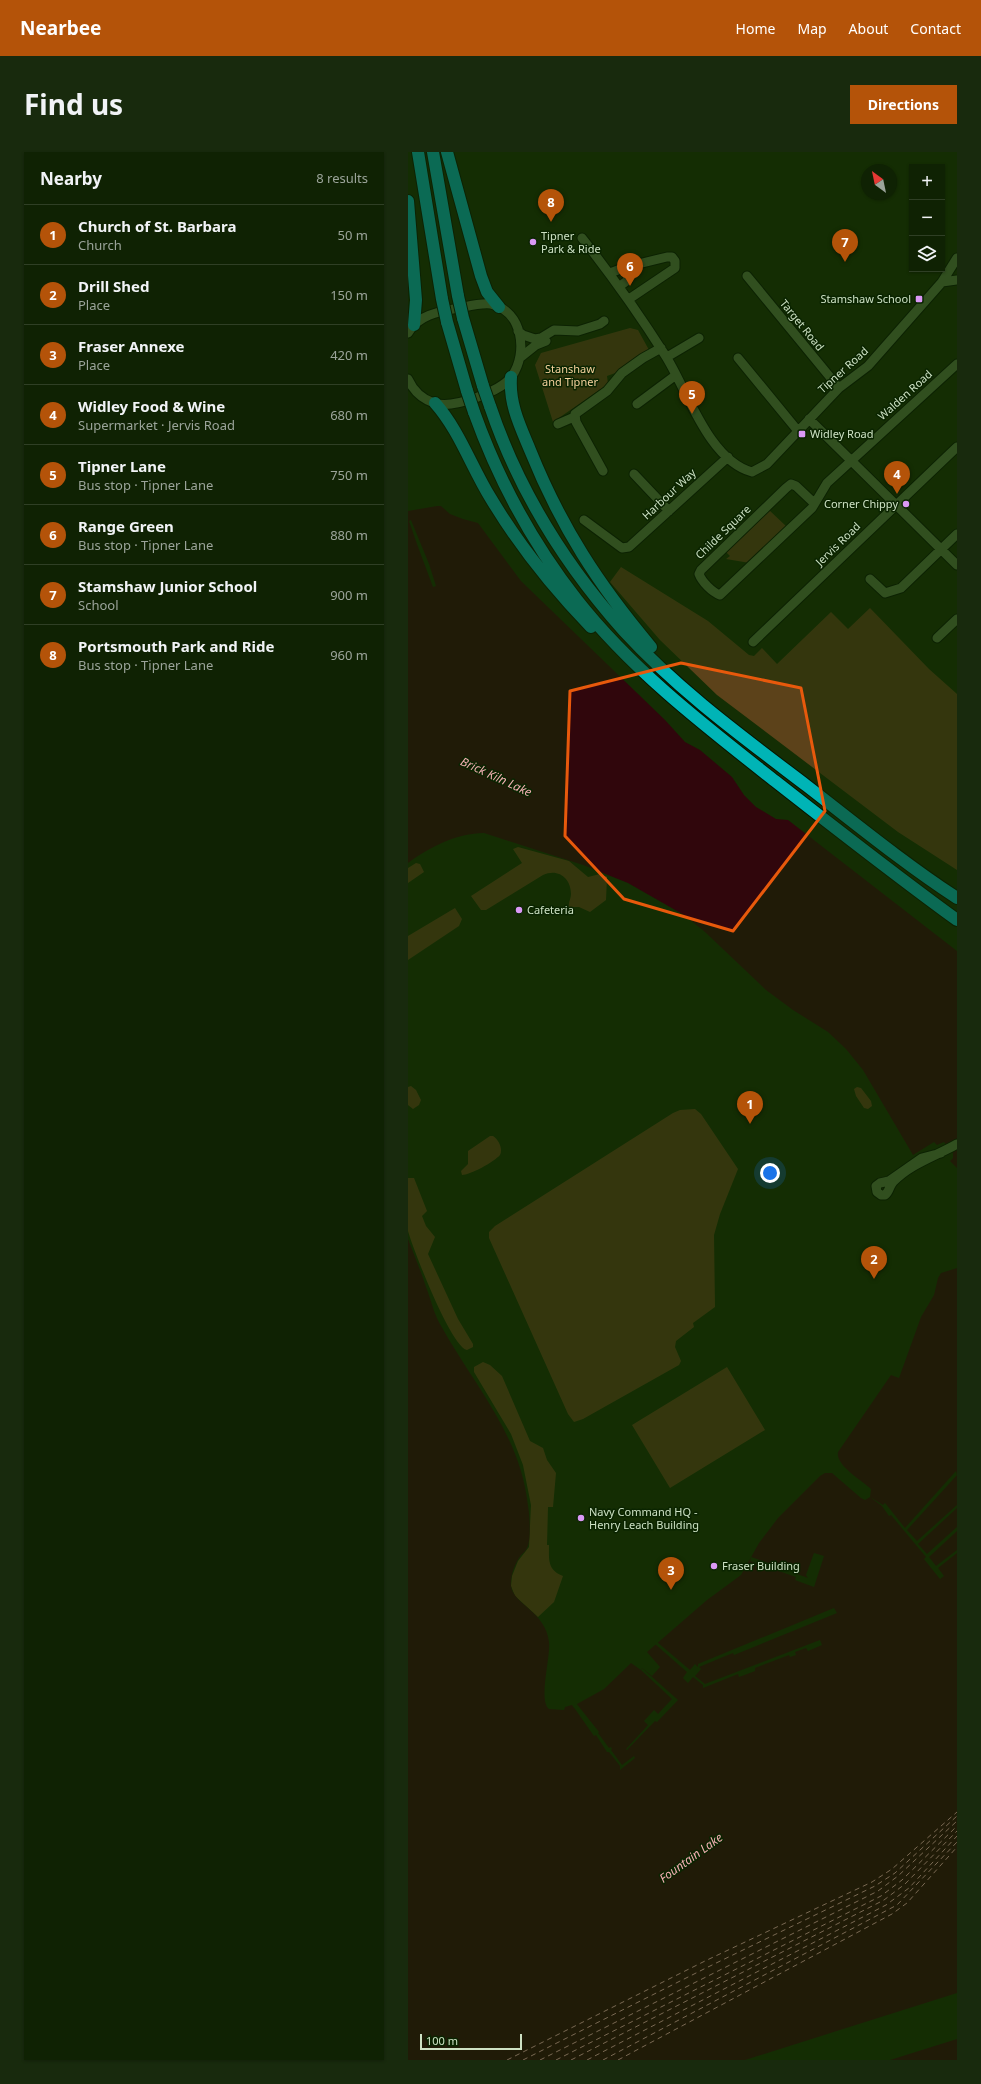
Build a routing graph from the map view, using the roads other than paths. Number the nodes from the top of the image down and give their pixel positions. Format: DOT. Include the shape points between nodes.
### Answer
graph roads {
  1 [pos="418,152"];
  2 [pos="433,152"];
  3 [pos="447,152"];
  4 [pos="408,201"];
  5 [pos="582,238"];
  6 [pos="957,258"];
  7 [pos="626,267"];
  8 [pos="610,274"];
  9 [pos="747,276"];
  10 [pos="957,280"];
  11 [pos="942,282"];
  12 [pos="620,286"];
  13 [pos="629,299"];
  14 [pos="499,307"];
  15 [pos="604,321"];
  16 [pos="411,329"];
  17 [pos="518,330"];
  18 [pos="559,331"];
  19 [pos="694,338"];
  20 [pos="661,348"];
  21 [pos="521,357"];
  22 [pos="667,357"];
  23 [pos="738,358"];
  24 [pos="957,364"];
  25 [pos="676,375"];
  26 [pos="511,377"];
  27 [pos="408,379"];
  28 [pos="839,388"];
  29 [pos="435,403"];
  30 [pos="637,404"];
  31 [pos="574,417"];
  32 [pos="808,418"];
  33 [pos="558,424"];
  34 [pos="798,431"];
  35 [pos="957,447"];
  36 [pos="728,457"];
  37 [pos="851,460"];
  38 [pos="602,465"];
  39 [pos="639,475"];
  40 [pos="814,503"];
  41 [pos="897,504"];
  42 [pos="669,511"];
  43 [pos="584,520"];
  44 [pos="957,534"];
  45 [pos="941,548"];
  46 [pos="957,565"];
  47 [pos="870,579"];
  48 [pos="892,592"];
  49 [pos="884,599"];
  50 [pos="957,619"];
  51 [pos="937,638"];
  52 [pos="753,642"];
  53 [pos="650,677"];
  54 [pos="686,690"];
  55 [pos="957,898"];
  56 [pos="957,920"];
  57 [pos="957,1144"];
  58 [pos="941,1152"];
  1 -- 53 [label="highway, bridge" via="447,322 467,391 492,460 529,528 577,600"];
  2 -- 54 [label="highway, bridge" via="463,318 497,427 526,490 559,546 598,600 625,632"];
  3 -- 14 [label="highway" via="483,281 487,292"];
  4 -- 16 [label="highway" via="416,300"];
  5 -- 8 [label="street"];
  6 -- 11 [label="street, Tipner Road"];
  7 -- 8 [label="street"];
  7 -- 12 [label="street" via="628,280"];
  7 -- 13 [label="street" via="668,257 672,257 676,264 674,268"];
  8 -- 12 [label="street"];
  9 -- 28 [label="street, Target Road"];
  10 -- 11 [label="street"];
  11 -- 28 [label="street, Tipner Road" via="868,366"];
  12 -- 13 [label="street"];
  13 -- 20 [label="street"];
  14 -- 16 [label="street" via="482,304 435,312"];
  14 -- 17 [label="street" via="512,318"];
  15 -- 18 [label="street" via="578,331"];
  17 -- 18 [label="street" via="523,335 535,339 554,330"];
  17 -- 21 [label="street"];
  18 -- 21 [label="street" via="554,337 536,345"];
  19 -- 22 [label="street"];
  20 -- 22 [label="street"];
  20 -- 31 [label="street" via="622,373 607,391"];
  21 -- 26 [label="street"];
  22 -- 25 [label="street"];
  23 -- 34 [label="street"];
  24 -- 37 [label="street, Walden Road"];
  25 -- 30 [label="street"];
  25 -- 36 [label="street" via="695,414"];
  26 -- 29 [label="street" via="504,386 480,396 451,404"];
  26 -- 54 [label="highway" via="514,408 541,477 570,537 618,608"];
  27 -- 29 [label="street" via="415,391"];
  28 -- 32 [label="street, Tipner Road"];
  29 -- 53 [label="highway" via="450,421 490,497 567,603 595,631"];
  31 -- 33 [label="street"];
  31 -- 38 [label="street"];
  32 -- 34 [label="street, Tipner Road"];
  32 -- 37 [label="street"];
  34 -- 36 [label="street, Tipner Road" via="767,464 752,472"];
  35 -- 41 [label="street, Jervis Road"];
  36 -- 42 [label="street, Harbour Way"];
  37 -- 40 [label="street, Childe Square" via="827,483"];
  37 -- 41 [label="street"];
  39 -- 42 [label="street"];
  40 -- 40 [label="street, Childe Square" via="791,484 701,570 701,578 720,595 812,508"];
  41 -- 45 [label="street"];
  41 -- 52 [label="street, Jervis Road"];
  42 -- 43 [label="street, Harbour Way" via="624,552"];
  44 -- 45 [label="street"];
  45 -- 46 [label="street"];
  45 -- 48 [label="street" via="901,588"];
  47 -- 48 [label="street" via="883,592"];
  48 -- 49 [label="street"];
  50 -- 51 [label="street"];
  53 -- 56 [label="highway" via="698,720 854,843"];
  54 -- 55 [label="highway" via="867,832"];
  57 -- 58 [label="street"];
  58 -- 58 [label="street" via="921,1162 886,1186 896,1175 922,1158"];
}
